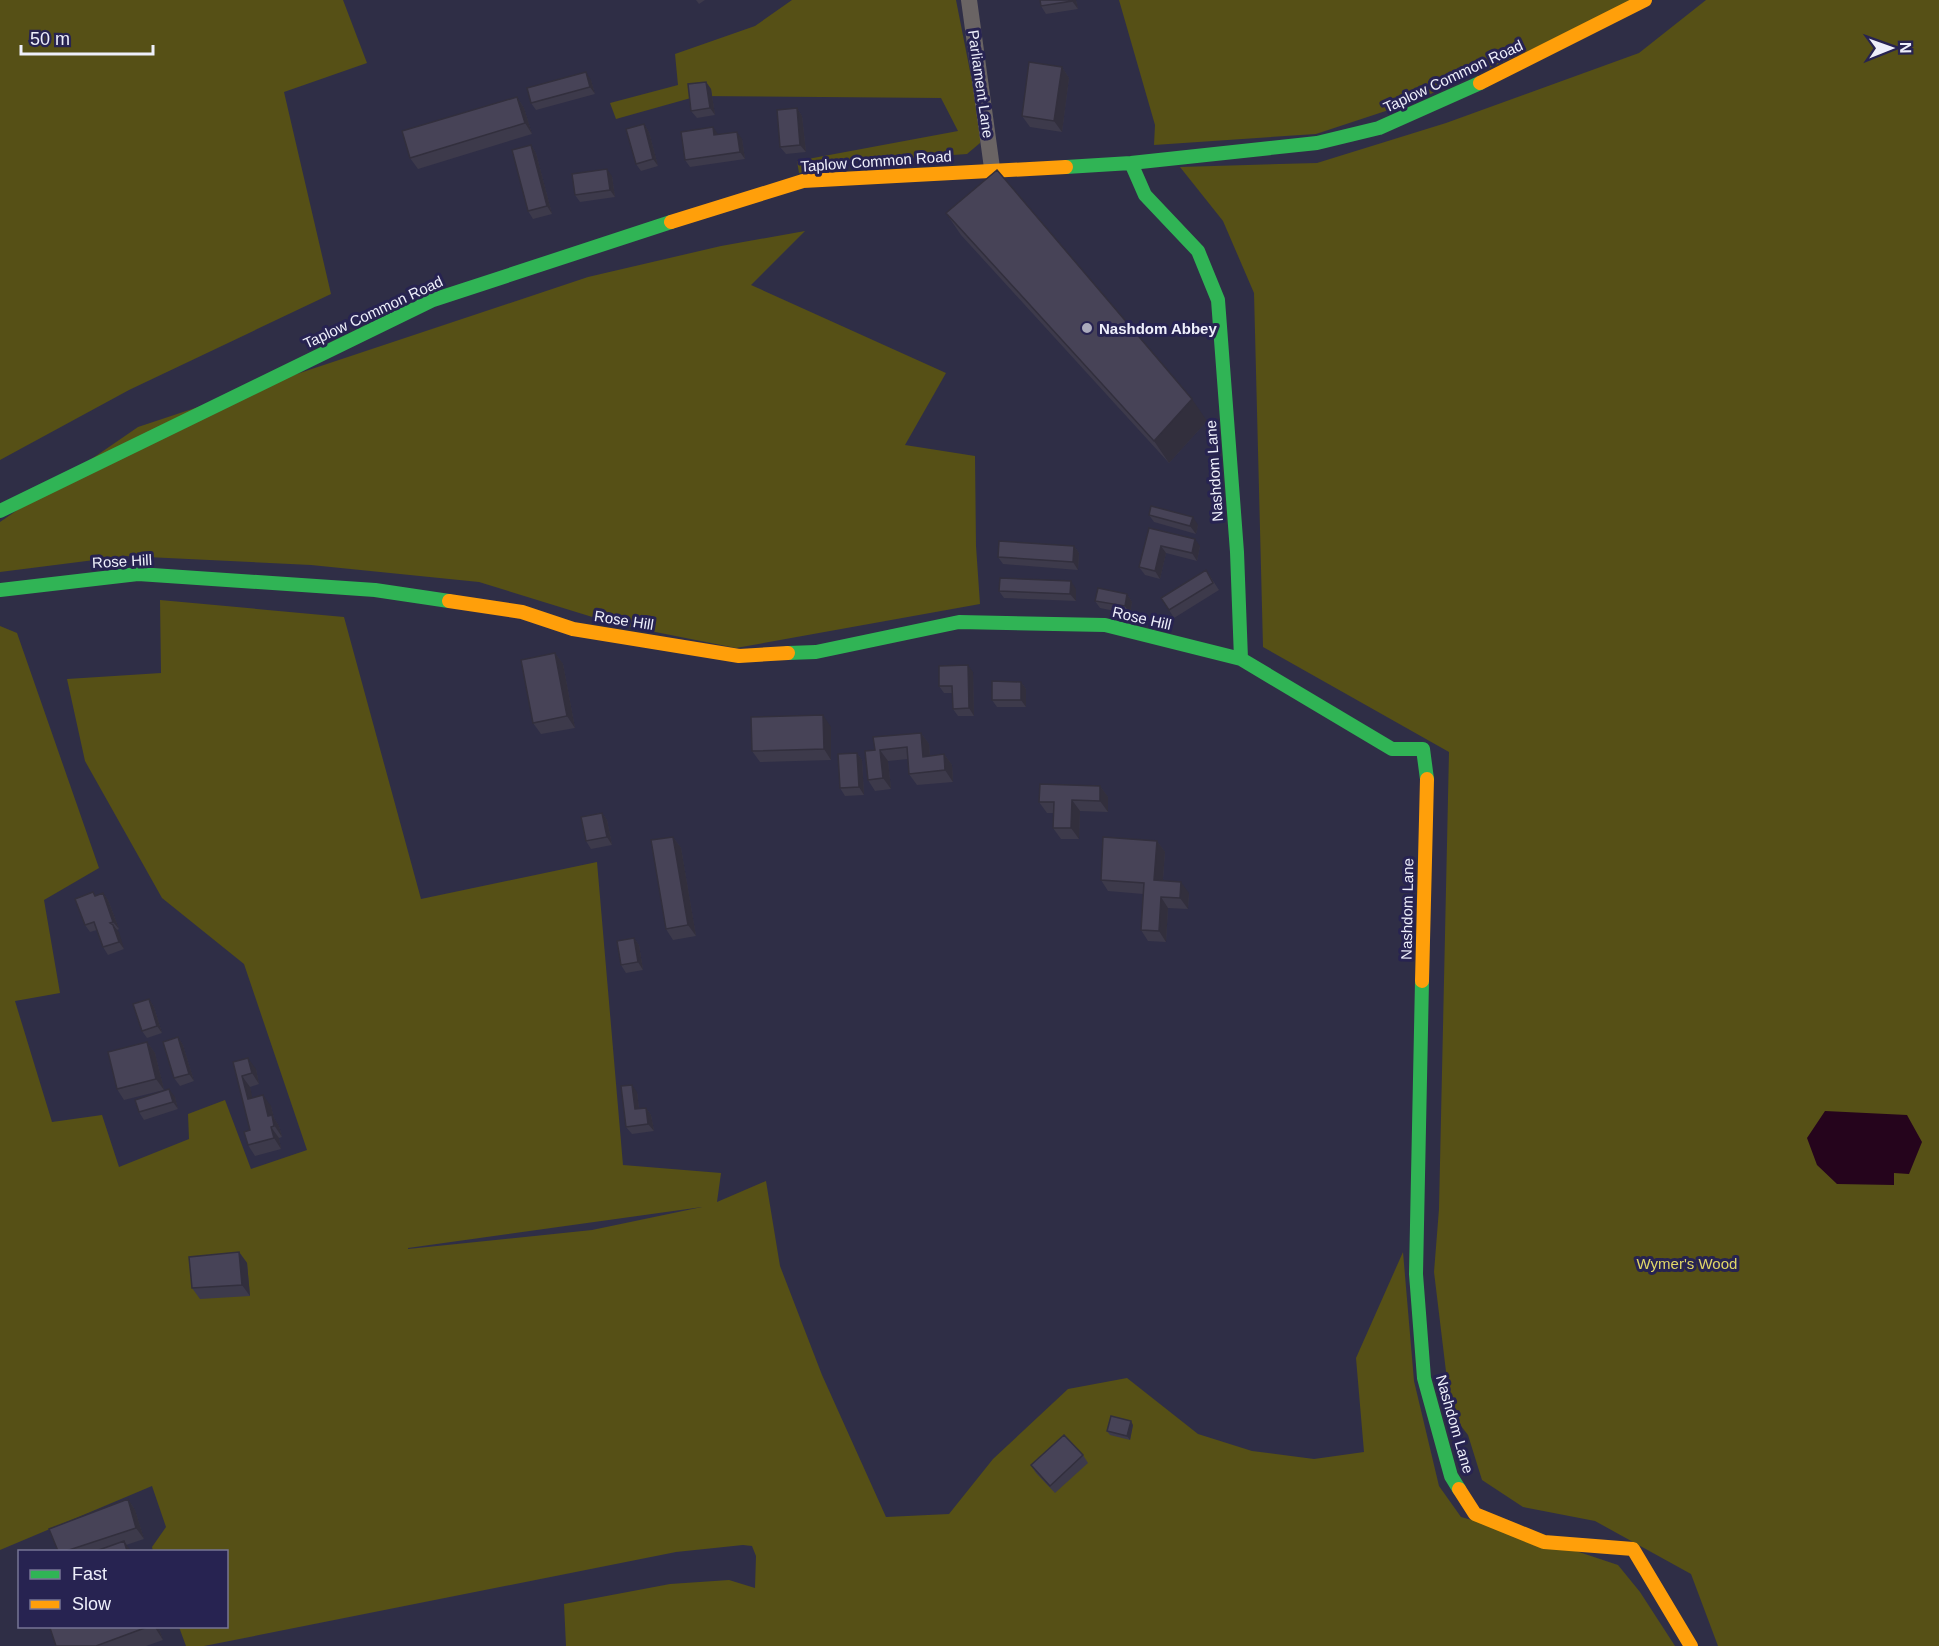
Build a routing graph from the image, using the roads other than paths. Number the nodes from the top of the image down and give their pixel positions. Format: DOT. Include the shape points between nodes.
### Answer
graph roads {
  1 [pos="969,0"];
  2 [pos="1646,0"];
  3 [pos="1131,163"];
  4 [pos="992,168"];
  5 [pos="0,511"];
  6 [pos="0,590"];
  7 [pos="1241,658"];
  8 [pos="1692,1646"];
  1 -- 4 [label="street, Parliament Lane"];
  2 -- 3 [label="street, Taplow Common Road" via="1454,96 1379,128 1317,143"];
  3 -- 4 [label="street, Taplow Common Road"];
  3 -- 7 [label="street, Nashdom Lane" via="1145,195 1198,251 1218,300"];
  4 -- 5 [label="street, Taplow Common Road" via="803,181 578,249 433,300"];
  6 -- 7 [label="street, Rose Hill" via="138,574 375,590 522,612 573,629 739,657 816,652 959,622 1105,625"];
  7 -- 8 [label="street, Nashdom Lane" via="1392,749 1423,749 1427,770 1416,1274 1424,1378 1451,1476 1474,1514 1544,1542 1633,1549"];
}
